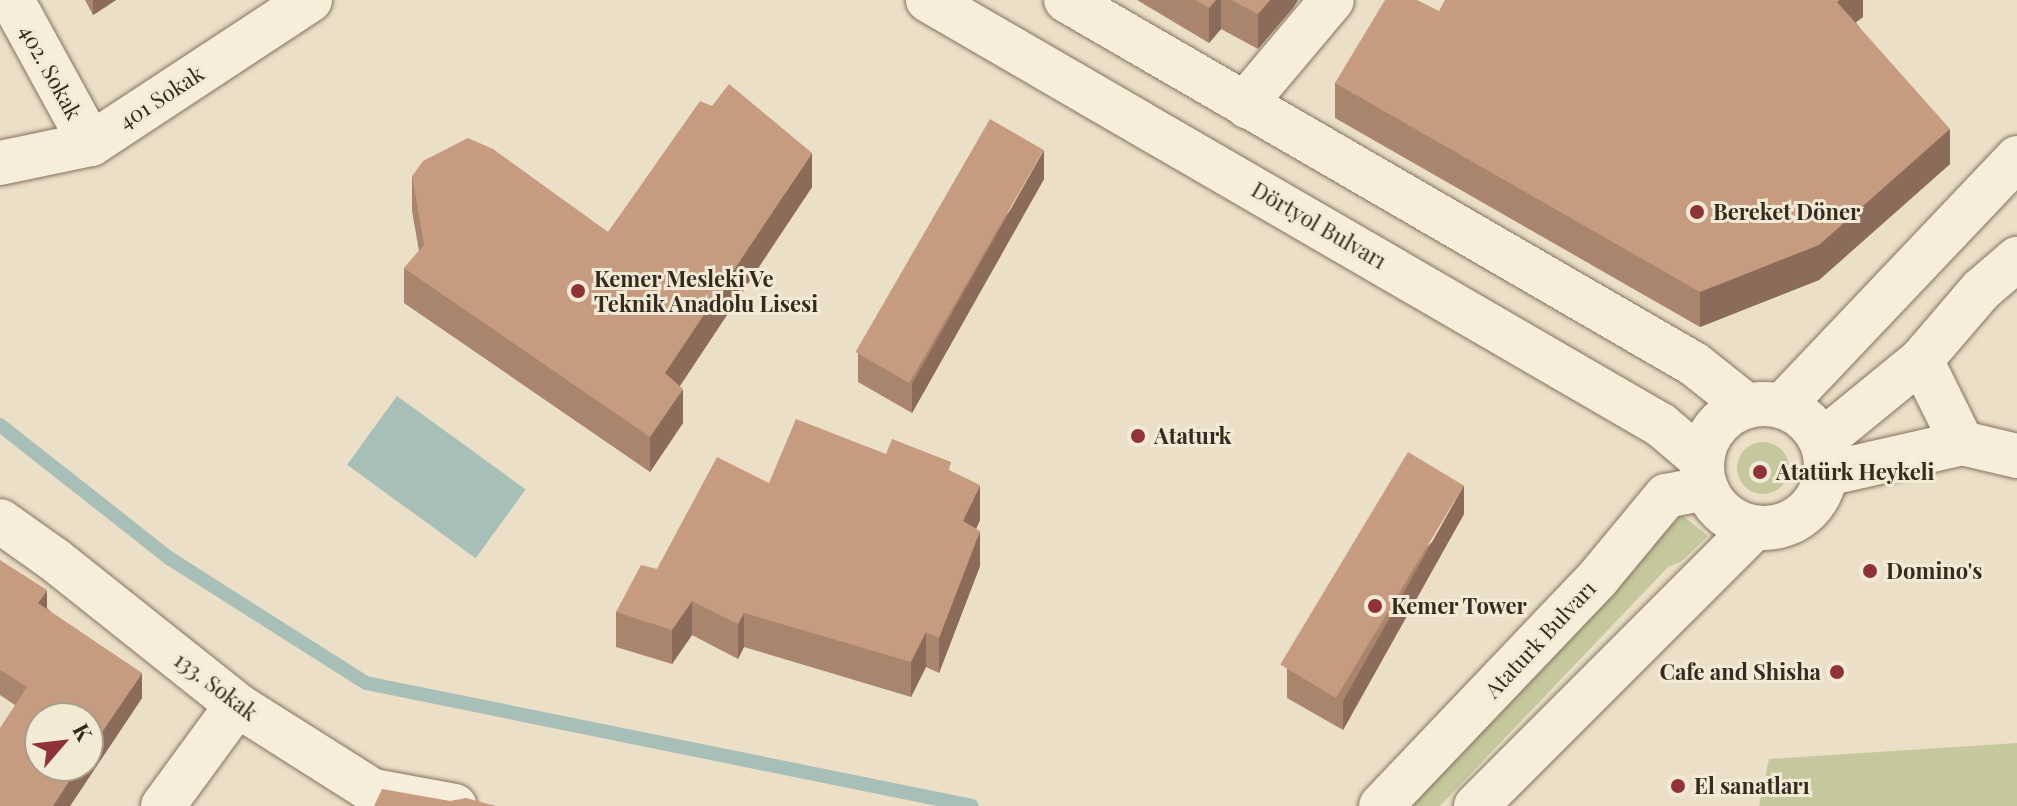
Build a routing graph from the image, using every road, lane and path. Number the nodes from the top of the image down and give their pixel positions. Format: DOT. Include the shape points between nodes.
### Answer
graph roads {
  1 [pos="12,0"];
  2 [pos="310,0"];
  3 [pos="928,0"];
  4 [pos="1066,0"];
  5 [pos="1332,0"];
  6 [pos="1248,107"];
  7 [pos="91,144"];
  8 [pos="2017,158"];
  9 [pos="0,163"];
  10 [pos="2017,259"];
  11 [pos="1921,360"];
  12 [pos="1765,406"];
  13 [pos="1962,443"];
  14 [pos="2017,456"];
  15 [pos="1824,458"];
  16 [pos="1704,474"];
  17 [pos="0,521"];
  18 [pos="1754,528"];
  19 [pos="237,705"];
  20 [pos="163,806"];
  21 [pos="455,806"];
  22 [pos="1381,806"];
  23 [pos="1476,806"];
  1 -- 7 [label="main road, 402. Sokak"];
  2 -- 7 [label="main road, 401 Sokak"];
  3 -- 16 [label="main road, Dörtyol Bulvarı" via="1647,416"];
  4 -- 6 [label="main road"];
  5 -- 6 [label="main road" via="1257,89"];
  6 -- 12 [label="main road"];
  7 -- 9 [label="main road, 401 Sokak"];
  8 -- 12 [label="main road"];
  10 -- 11 [label="main road" via="1981,290"];
  11 -- 13 [label="main road"];
  11 -- 15 [label="main road"];
  12 -- 15 [label="main road" via="1799,414"];
  12 -- 16 [label="main road" via="1722,420 1705,445"];
  13 -- 14 [label="main road"];
  13 -- 15 [label="main road"];
  15 -- 18 [label="main road" via="1821,493 1809,510 1774,528"];
  16 -- 18 [label="main road" via="1725,514"];
  16 -- 22 [label="main road, Ataturk Bulvarı" via="1666,496 1598,578"];
  17 -- 19 [label="main road, 133. Sokak"];
  18 -- 23 [label="main road"];
  19 -- 20 [label="main road"];
  19 -- 21 [label="main road, 133. Sokak" via="373,791"];
}
